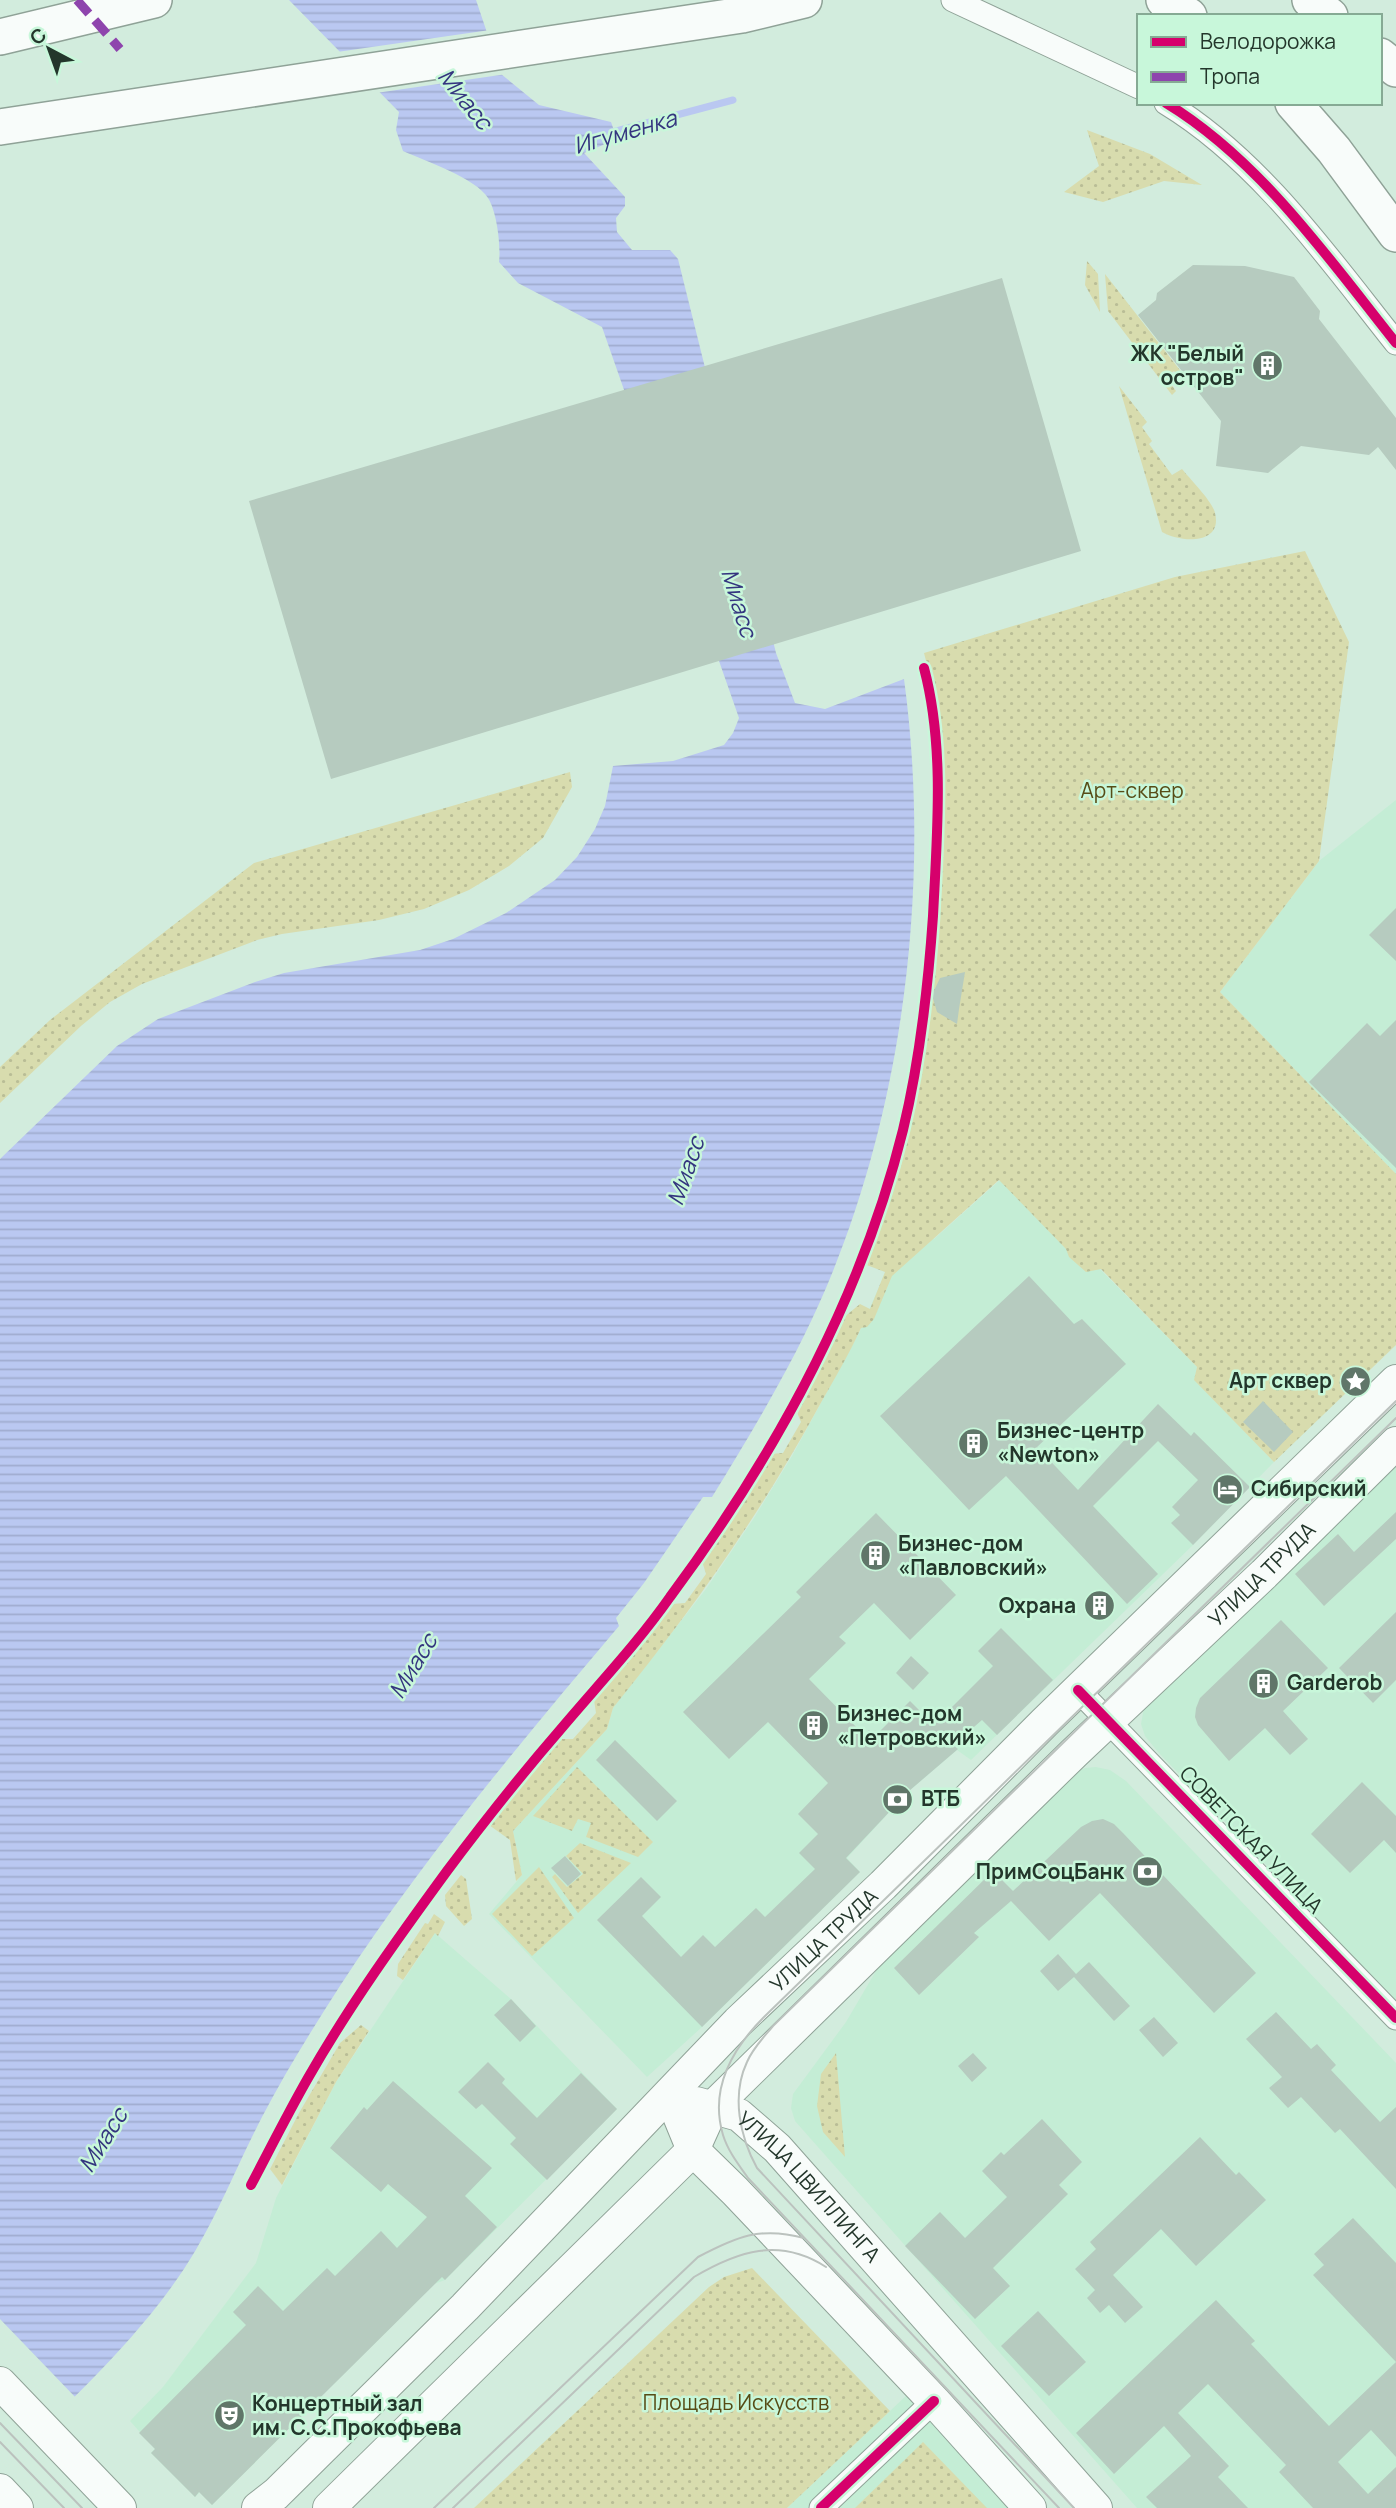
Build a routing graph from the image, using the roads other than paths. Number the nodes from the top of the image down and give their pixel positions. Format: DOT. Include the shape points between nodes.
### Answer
graph roads {
  1 [pos="154,0"];
  2 [pos="804,0"];
  3 [pos="953,0"];
  4 [pos="1164,0"];
  5 [pos="1310,0"];
  6 [pos="1186,14"];
  7 [pos="1328,14"];
  8 [pos="0,37"];
  9 [pos="1382,58"];
  10 [pos="1396,69"];
  11 [pos="1137,87"];
  12 [pos="1169,105"];
  13 [pos="1295,105"];
  14 [pos="0,127"];
  15 [pos="1396,234"];
  16 [pos="1396,343"];
  17 [pos="1396,1381"];
  18 [pos="1396,1443"];
  19 [pos="1078,1690"];
  20 [pos="1107,1721"];
  21 [pos="1396,2018"];
  22 [pos="670,2094"];
  23 [pos="712,2108"];
  24 [pos="693,2150"];
  25 [pos="0,2383"];
  26 [pos="934,2401"];
  27 [pos="0,2490"];
  28 [pos="17,2508"];
  29 [pos="120,2508"];
  30 [pos="258,2508"];
  31 [pos="329,2508"];
  32 [pos="821,2508"];
  33 [pos="1030,2508"];
  34 [pos="1096,2508"];
  1 -- 8 [label="main road"];
  2 -- 14 [label="main road" via="742,15"];
  3 -- 11 [label="street"];
  4 -- 6 [label="main road"];
  5 -- 7 [label="main road"];
  9 -- 10 [label="main road"];
  12 -- 16 [label="street" via="1243,162"];
  13 -- 15 [label="main road"];
  17 -- 19 [label="main road, УЛИЦА ТРУДА"];
  18 -- 20 [label="main road, УЛИЦА ТРУДА"];
  19 -- 20 [label="street, СОВЕТСКАЯ УЛИЦА"];
  19 -- 22 [label="main road, УЛИЦА ТРУДА"];
  20 -- 21 [label="street, СОВЕТСКАЯ УЛИЦА"];
  20 -- 23 [label="main road, УЛИЦА ТРУДА"];
  22 -- 23 [label="main road, УЛИЦА ЦВИЛЛИНГА"];
  22 -- 24 [label="main road"];
  22 -- 30 [label="main road, УЛИЦА ТРУДА" via="465,2307"];
  23 -- 24 [label="main road, УЛИЦА ТРУДА"];
  23 -- 34 [label="main road, УЛИЦА ЦВИЛЛИНГА" via="739,2115 777,2148"];
  24 -- 26 [label="main road"];
  24 -- 31 [label="main road, УЛИЦА ТРУДА"];
  25 -- 29 [label="main road"];
  26 -- 32 [label="street"];
  26 -- 33 [label="main road"];
  27 -- 28 [label="main road"];
}
